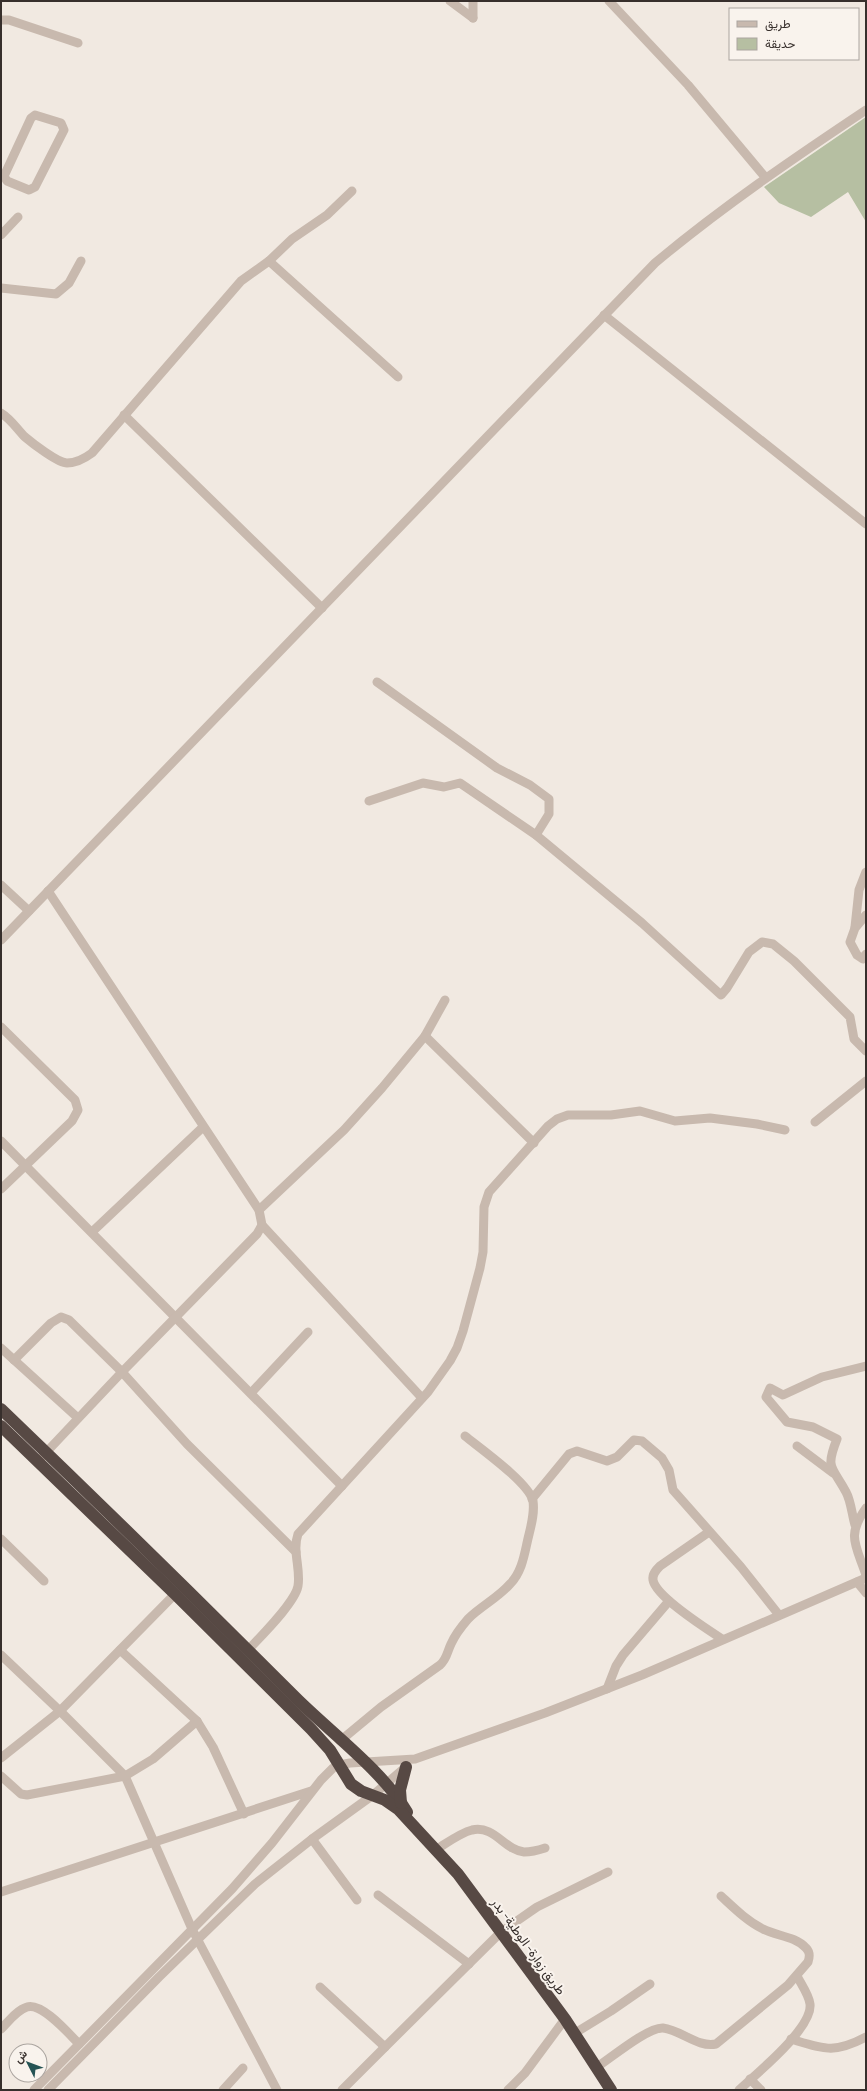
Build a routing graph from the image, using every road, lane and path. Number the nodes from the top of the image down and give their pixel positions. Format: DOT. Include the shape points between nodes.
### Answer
graph roads {
  1 [pos="450,1"];
  2 [pos="473,1"];
  3 [pos="609,1"];
  4 [pos="1,20"];
  5 [pos="78,43"];
  6 [pos="866,110"];
  7 [pos="5,163"];
  8 [pos="765,178"];
  9 [pos="352,191"];
  10 [pos="18,216"];
  11 [pos="1,236"];
  12 [pos="270,261"];
  13 [pos="81,262"];
  14 [pos="1,288"];
  15 [pos="604,315"];
  16 [pos="398,377"];
  17 [pos="1,413"];
  18 [pos="124,415"];
  19 [pos="866,524"];
  20 [pos="322,608"];
  21 [pos="377,682"];
  22 [pos="369,801"];
  23 [pos="536,835"];
  24 [pos="866,872"];
  25 [pos="1,885"];
  26 [pos="48,891"];
  27 [pos="29,911"];
  28 [pos="866,915"];
  29 [pos="855,928"];
  30 [pos="1,940"];
  31 [pos="866,954"];
  32 [pos="445,1000"];
  33 [pos="1,1027"];
  34 [pos="425,1036"];
  35 [pos="866,1051"];
  36 [pos="866,1081"];
  37 [pos="815,1122"];
  38 [pos="203,1127"];
  39 [pos="785,1130"];
  40 [pos="1,1141"];
  41 [pos="534,1143"];
  42 [pos="26,1166"];
  43 [pos="1,1189"];
  44 [pos="259,1210"];
  45 [pos="262,1225"];
  46 [pos="92,1232"];
  47 [pos="176,1317"];
  48 [pos="308,1332"];
  49 [pos="1,1348"];
  50 [pos="14,1360"];
  51 [pos="866,1366"];
  52 [pos="122,1372"];
  53 [pos="251,1393"];
  54 [pos="422,1398"];
  55 [pos="1,1409"];
  56 [pos="78,1418"];
  57 [pos="1,1426"];
  58 [pos="465,1436"];
  59 [pos="797,1446"];
  60 [pos="42,1456"];
  61 [pos="833,1473"];
  62 [pos="342,1486"];
  63 [pos="532,1499"];
  64 [pos="866,1508"];
  65 [pos="855,1525"];
  66 [pos="709,1532"];
  67 [pos="1,1539"];
  68 [pos="296,1552"];
  69 [pos="866,1577"];
  70 [pos="44,1581"];
  71 [pos="857,1582"];
  72 [pos="866,1593"];
  73 [pos="175,1594"];
  74 [pos="669,1601"];
  75 [pos="779,1615"];
  76 [pos="722,1639"];
  77 [pos="120,1650"];
  78 [pos="248,1650"];
  79 [pos="1,1655"];
  80 [pos="607,1689"];
  81 [pos="60,1711"];
  82 [pos="197,1721"];
  83 [pos="340,1741"];
  84 [pos="1,1758"];
  85 [pos="416,1759"];
  86 [pos="364,1762"];
  87 [pos="339,1765"];
  88 [pos="406,1767"];
  89 [pos="1,1776"];
  90 [pos="125,1776"];
  91 [pos="386,1784"];
  92 [pos="311,1791"];
  93 [pos="373,1795"];
  94 [pos="401,1803"];
  95 [pos="244,1814"];
  96 [pos="414,1825"];
  97 [pos="312,1839"];
  98 [pos="153,1844"];
  99 [pos="545,1848"];
  100 [pos="436,1849"];
  101 [pos="608,1872"];
  102 [pos="1,1892"];
  103 [pos="378,1895"];
  104 [pos="721,1896"];
  105 [pos="357,1900"];
  106 [pos="192,1929"];
  107 [pos="501,1932"];
  108 [pos="197,1940"];
  109 [pos="469,1964"];
  110 [pos="797,1976"];
  111 [pos="650,1984"];
  112 [pos="320,1987"];
  113 [pos="565,2019"];
  114 [pos="1,2029"];
  115 [pos="575,2033"];
  116 [pos="866,2037"];
  117 [pos="791,2039"];
  118 [pos="79,2044"];
  119 [pos="385,2047"];
  120 [pos="597,2067"];
  121 [pos="243,2068"];
  122 [pos="750,2079"];
  123 [pos="34,2090"];
  124 [pos="48,2090"];
  125 [pos="223,2090"];
  126 [pos="277,2090"];
  127 [pos="342,2090"];
  128 [pos="508,2090"];
  129 [pos="612,2090"];
  130 [pos="738,2090"];
  131 [pos="761,2090"];
  1 -- 2 [label="street" via="473,18"];
  3 -- 8 [label="street" via="688,85"];
  4 -- 5 [label="street" via="9,20"];
  6 -- 8 [label="street"];
  7 -- 7 [label="street" via="4,176 7,181 29,190 33,189 64,126 38,114 34,115"];
  8 -- 15 [label="street" via="655,263"];
  9 -- 12 [label="street" via="327,216 292,239"];
  10 -- 11 [label="street"];
  12 -- 16 [label="street"];
  12 -- 18 [label="street" via="241,282"];
  13 -- 14 [label="street" via="69,283 56,294"];
  15 -- 19 [label="street"];
  15 -- 20 [label="street"];
  17 -- 18 [label="street" via="9,418 26,438 65,463 81,461 92,453"];
  18 -- 20 [label="street"];
  20 -- 26 [label="street"];
  21 -- 23 [label="street" via="497,768 530,785 549,799 549,814"];
  22 -- 23 [label="street" via="423,783 444,787 460,783"];
  23 -- 35 [label="street" via="642,923 721,995 749,952 762,942 773,944 794,961 850,1017 854,1039"];
  24 -- 29 [label="street" via="859,890"];
  25 -- 27 [label="street"];
  26 -- 27 [label="street"];
  26 -- 38 [label="street"];
  27 -- 30 [label="street"];
  28 -- 29 [label="street"];
  29 -- 31 [label="street" via="850,942 857,955 863,959"];
  32 -- 34 [label="street"];
  33 -- 42 [label="street" via="75,1100 78,1110 72,1121"];
  34 -- 41 [label="street"];
  34 -- 44 [label="street" via="344,1130"];
  36 -- 37 [label="street"];
  38 -- 44 [label="street"];
  38 -- 46 [label="street"];
  39 -- 41 [label="street" via="710,1118 675,1120 640,1111 611,1115 568,1115 557,1119"];
  40 -- 42 [label="street"];
  41 -- 54 [label="street" via="489,1192 484,1207 480,1268 459,1342 442,1374"];
  42 -- 43 [label="street"];
  42 -- 46 [label="street"];
  44 -- 45 [label="street"];
  45 -- 47 [label="street" via="257,1234"];
  45 -- 54 [label="street"];
  46 -- 47 [label="street"];
  47 -- 52 [label="street"];
  47 -- 53 [label="street"];
  48 -- 53 [label="street"];
  49 -- 50 [label="street"];
  50 -- 52 [label="street" via="51,1323 61,1317 69,1320"];
  50 -- 56 [label="street"];
  51 -- 61 [label="street" via="822,1377 783,1395 770,1388 766,1397 787,1422 813,1427 837,1438 830,1457"];
  52 -- 56 [label="street"];
  52 -- 68 [label="street" via="187,1444"];
  53 -- 62 [label="street"];
  54 -- 62 [label="street"];
  55 -- 60 [label="highway"];
  56 -- 60 [label="street"];
  57 -- 60 [label="highway"];
  58 -- 63 [label="street" via="510,1472"];
  59 -- 61 [label="street"];
  60 -- 73 [label="highway"];
  60 -- 78 [label="highway"];
  61 -- 65 [label="street" via="847,1493"];
  62 -- 68 [label="street" via="298,1534 295,1541"];
  63 -- 66 [label="street" via="569,1454 577,1451 607,1461 613,1460 628,1444 638,1439 662,1458 669,1470 672,1490"];
  63 -- 83 [label="street" via="534,1512 524,1559 510,1584 468,1619 454,1638 440,1666 381,1707"];
  64 -- 65 [label="street"];
  65 -- 69 [label="street" via="853,1534"];
  66 -- 74 [label="street" via="654,1572 653,1580 657,1588"];
  66 -- 75 [label="street"];
  67 -- 70 [label="street"];
  68 -- 78 [label="street" via="296,1593"];
  69 -- 71 [label="street"];
  71 -- 72 [label="street"];
  71 -- 75 [label="street"];
  73 -- 77 [label="street"];
  73 -- 87 [label="highway" via="311,1729 330,1750"];
  74 -- 76 [label="street"];
  74 -- 80 [label="street" via="616,1666"];
  75 -- 76 [label="street"];
  76 -- 80 [label="street"];
  77 -- 81 [label="street"];
  77 -- 82 [label="street"];
  78 -- 83 [label="highway"];
  79 -- 81 [label="street"];
  80 -- 85 [label="street"];
  81 -- 84 [label="street"];
  81 -- 90 [label="street"];
  82 -- 90 [label="street" via="153,1759"];
  82 -- 95 [label="street" via="213,1747"];
  83 -- 86 [label="highway"];
  85 -- 86 [label="street"];
  85 -- 88 [label="street"];
  86 -- 87 [label="street"];
  86 -- 91 [label="highway"];
  87 -- 92 [label="street" via="327,1773"];
  87 -- 93 [label="highway" via="352,1784 361,1791"];
  88 -- 91 [label="street"];
  88 -- 94 [label="highway" via="400,1790"];
  89 -- 90 [label="street" via="21,1794 27,1795"];
  90 -- 98 [label="street"];
  91 -- 93 [label="street"];
  91 -- 94 [label="highway"];
  92 -- 95 [label="street"];
  92 -- 106 [label="street" via="263,1854"];
  93 -- 96 [label="highway" via="389,1803"];
  93 -- 97 [label="street"];
  94 -- 96 [label="highway"];
  95 -- 98 [label="street"];
  96 -- 100 [label="highway, طريق زوارة- الوطية- بدر"];
  97 -- 105 [label="street"];
  97 -- 108 [label="street" via="255,1884"];
  98 -- 102 [label="street"];
  98 -- 106 [label="street"];
  99 -- 100 [label="street" via="523,1852 514,1849 494,1834 479,1829 470,1830"];
  100 -- 107 [label="highway, طريق زوارة- الوطية- بدر"];
  101 -- 107 [label="street" via="536,1907"];
  103 -- 109 [label="street"];
  104 -- 110 [label="street" via="752,1923 808,1949 810,1957"];
  106 -- 108 [label="street"];
  106 -- 118 [label="street"];
  107 -- 109 [label="street"];
  107 -- 113 [label="highway, طريق زوارة- الوطية- بدر"];
  108 -- 124 [label="street"];
  108 -- 126 [label="street"];
  109 -- 119 [label="street"];
  110 -- 117 [label="street" via="810,2003 810,2010 806,2021"];
  110 -- 120 [label="street" via="716,2044 708,2045 670,2030 656,2029"];
  111 -- 115 [label="street"];
  112 -- 119 [label="street"];
  113 -- 115 [label="highway, طريق زوارة- الوطية- بدر"];
  113 -- 128 [label="street"];
  114 -- 118 [label="street" via="20,2011 28,2006 36,2007 45,2012"];
  115 -- 120 [label="highway, طريق زوارة- الوطية- بدر"];
  116 -- 117 [label="street" via="832,2050"];
  117 -- 122 [label="street"];
  118 -- 123 [label="street"];
  119 -- 127 [label="street"];
  120 -- 129 [label="highway, طريق زوارة- الوطية- بدر"];
  121 -- 125 [label="street"];
  122 -- 130 [label="street"];
  122 -- 131 [label="street"];
}
